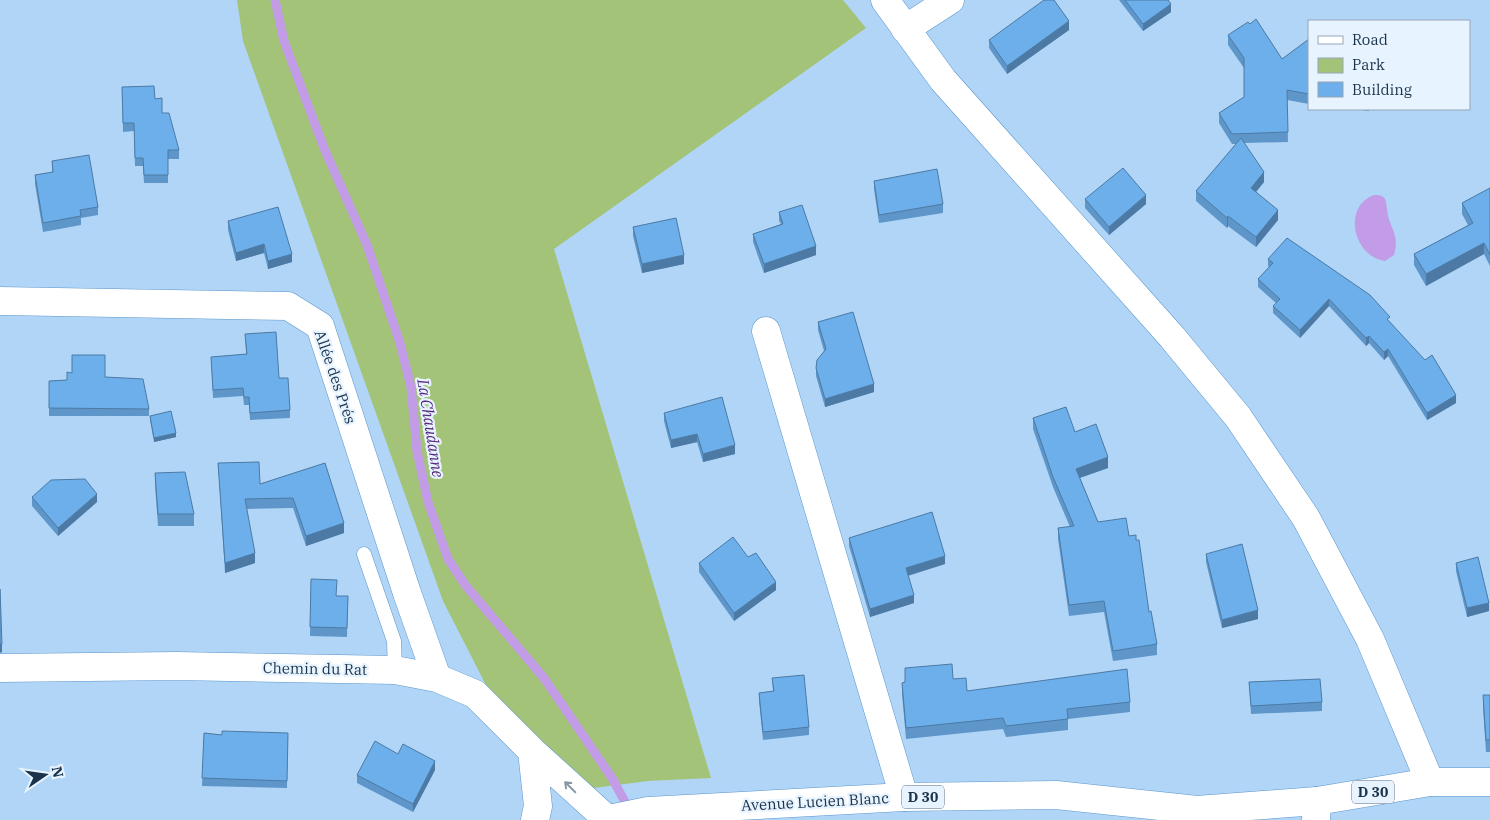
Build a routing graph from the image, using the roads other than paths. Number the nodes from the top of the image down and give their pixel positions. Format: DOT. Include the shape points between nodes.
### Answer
graph roads {
  1 [pos="885,0"];
  2 [pos="950,0"];
  3 [pos="905,29"];
  4 [pos="0,301"];
  5 [pos="766,331"];
  6 [pos="364,554"];
  7 [pos="0,668"];
  8 [pos="395,670"];
  9 [pos="437,678"];
  10 [pos="532,751"];
  11 [pos="1430,782"];
  12 [pos="1490,782"];
  13 [pos="904,797"];
  14 [pos="1316,811"];
  15 [pos="1193,815"];
  16 [pos="535,820"];
  17 [pos="606,820"];
  1 -- 3 [label="street"];
  2 -- 3 [label="street"];
  3 -- 11 [label="street" via="943,80 1172,337 1238,417 1306,518 1370,639"];
  4 -- 9 [label="street, Allée des Prés" via="288,306 320,326"];
  5 -- 13 [label="street"];
  6 -- 8 [label="lane" via="394,641"];
  7 -- 8 [label="street, Chemin du Rat" via="176,666"];
  8 -- 9 [label="street, Chemin du Rat"];
  9 -- 10 [label="street, Chemin du Rat" via="476,694"];
  10 -- 16 [label="street" via="538,806"];
  17 -- 10 [label="street, Chemin du Rat, one-way"];
  11 -- 12 [label="street, Avenue Lucien Blanc / D 30"];
  11 -- 14 [label="street, Avenue Lucien Blanc / D 30"];
  13 -- 15 [label="street, Avenue Lucien Blanc / D 30" via="1056,795"];
  13 -- 17 [label="street, Avenue Lucien Blanc / D 30" via="648,811"];
  14 -- 15 [label="street, Avenue Lucien Blanc / D 30"];
}
